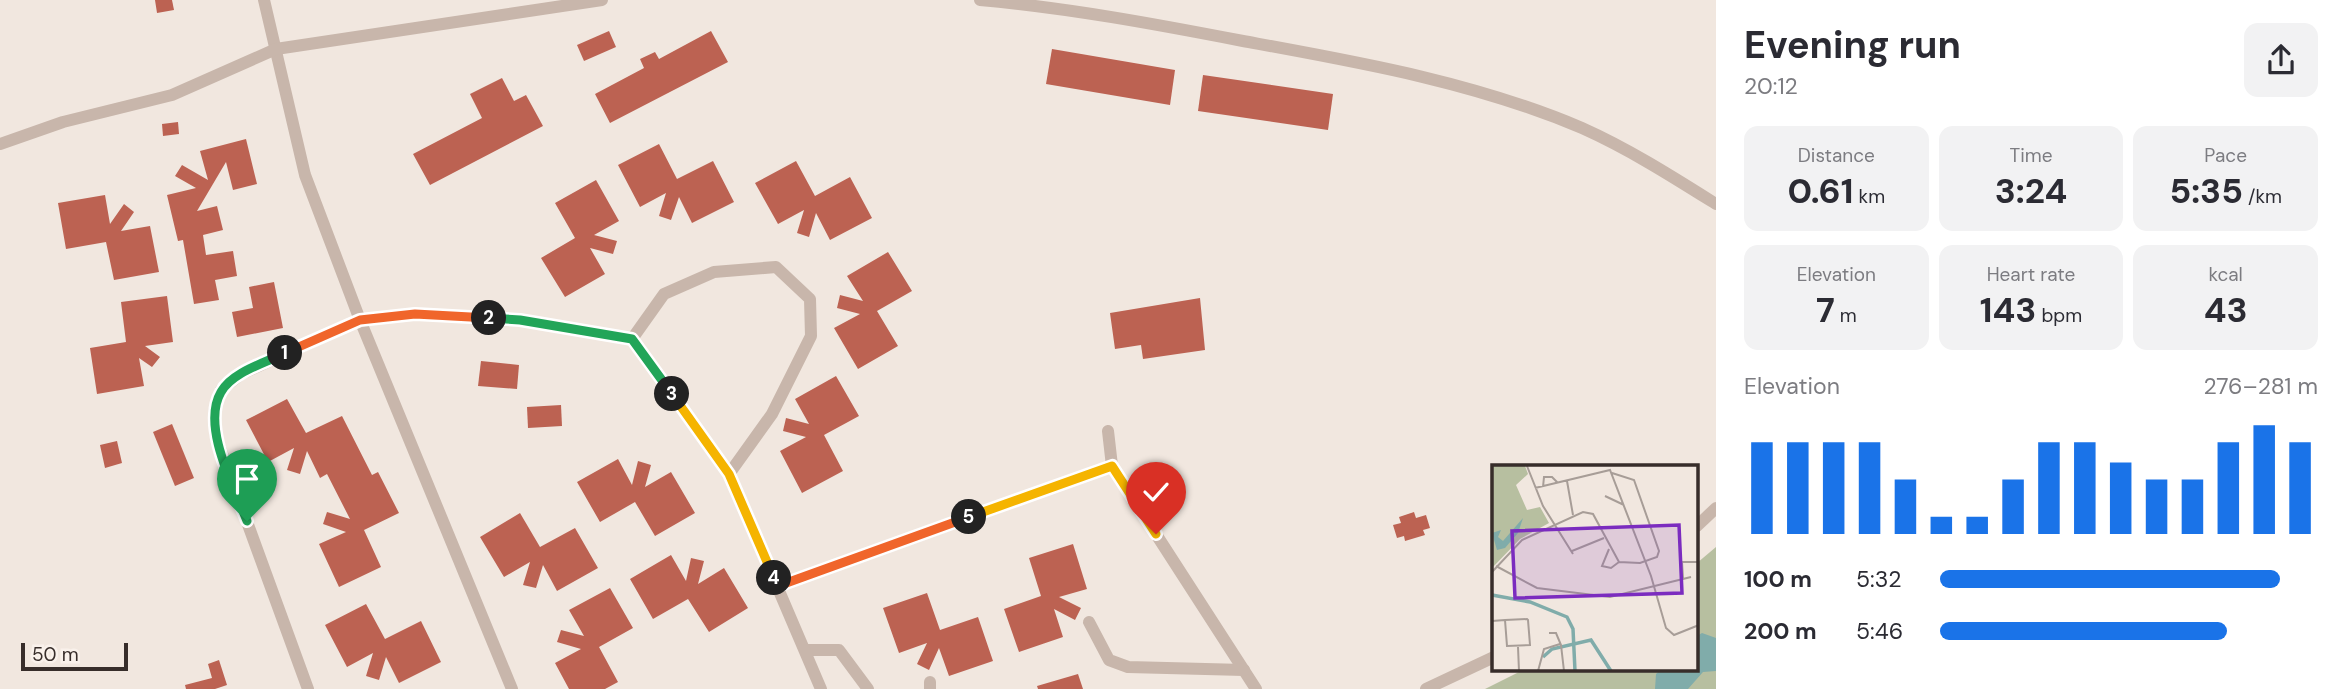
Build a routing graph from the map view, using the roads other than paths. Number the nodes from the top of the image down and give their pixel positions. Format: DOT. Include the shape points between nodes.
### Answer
graph roads {
  1 [pos="264,0"];
  2 [pos="602,0"];
  3 [pos="980,0"];
  4 [pos="276,49"];
  5 [pos="0,144"];
  6 [pos="1716,204"];
  7 [pos="360,320"];
  8 [pos="632,339"];
  9 [pos="1108,431"];
  10 [pos="1112,466"];
  11 [pos="729,474"];
  12 [pos="1716,508"];
  13 [pos="1699,524"];
  14 [pos="778,586"];
  15 [pos="1089,622"];
  16 [pos="806,650"];
  17 [pos="1492,658"];
  18 [pos="1244,670"];
  19 [pos="308,689"];
  20 [pos="512,689"];
  21 [pos="821,689"];
  22 [pos="868,689"];
  23 [pos="1256,689"];
  24 [pos="1426,689"];
  1 -- 4 [label="street"];
  2 -- 4 [label="street"];
  3 -- 6 [label="street" via="1067,8 1415,74 1581,128"];
  4 -- 5 [label="street" via="172,94"];
  4 -- 7 [label="street" via="306,175"];
  7 -- 8 [label="street" via="415,314 520,320"];
  7 -- 19 [label="street" via="241,374 221,390 214,412 216,437"];
  7 -- 20 [label="street"];
  8 -- 11 [label="street"];
  8 -- 11 [label="street" via="664,294 713,272 776,267 810,299 811,336 772,414"];
  9 -- 10 [label="street"];
  10 -- 14 [label="street"];
  10 -- 18 [label="street"];
  11 -- 14 [label="street"];
  12 -- 13 [label="street"];
  14 -- 16 [label="street"];
  15 -- 18 [label="street" via="1115,664"];
  16 -- 21 [label="street"];
  16 -- 22 [label="street" via="839,650"];
  17 -- 24 [label="street"];
  18 -- 23 [label="street"];
}
